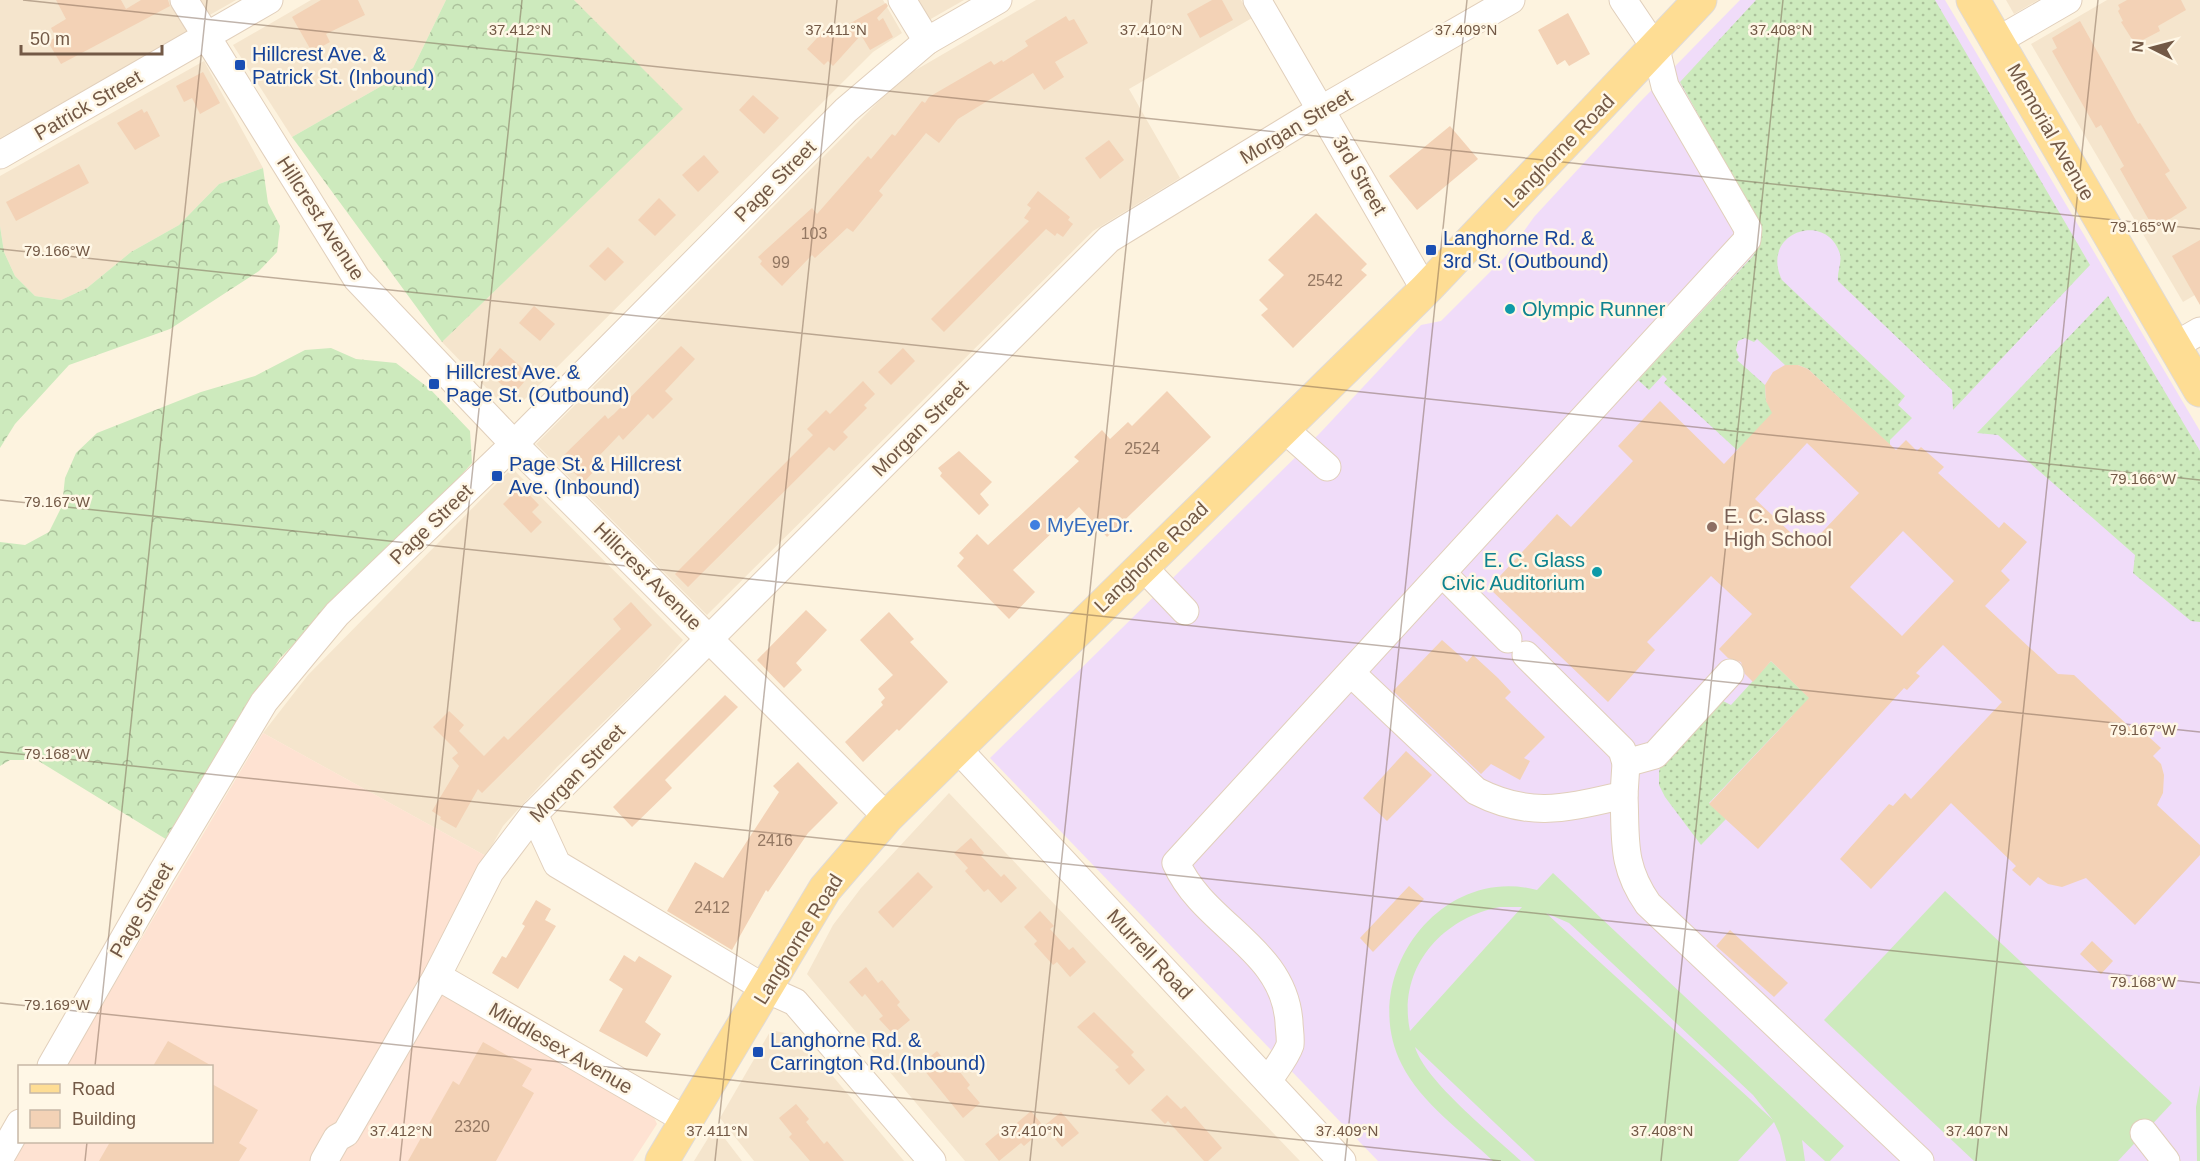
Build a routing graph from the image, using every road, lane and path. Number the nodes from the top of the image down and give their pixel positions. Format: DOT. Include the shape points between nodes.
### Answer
graph roads {
  1 [pos="184,0"];
  2 [pos="269,0"];
  3 [pos="902,0"];
  4 [pos="998,0"];
  5 [pos="1257,0"];
  6 [pos="1511,0"];
  7 [pos="1623,0"];
  8 [pos="1700,0"];
  9 [pos="1973,0"];
  10 [pos="2068,0"];
  11 [pos="206,38"];
  12 [pos="927,41"];
  13 [pos="1997,41"];
  14 [pos="1656,49"];
  15 [pos="1322,109"];
  16 [pos="0,155"];
  17 [pos="1425,290"];
  18 [pos="2187,338"];
  19 [pos="2200,390"];
  20 [pos="1283,428"];
  21 [pos="514,444"];
  22 [pos="1327,467"];
  23 [pos="1142,566"];
  24 [pos="1442,573"];
  25 [pos="1185,611"];
  26 [pos="711,638"];
  27 [pos="1351,673"];
  28 [pos="1730,674"];
  29 [pos="956,747"];
  30 [pos="1626,763"];
  31 [pos="1624,795"];
  32 [pos="534,814"];
  33 [pos="887,817"];
  34 [pos="437,976"];
  35 [pos="766,989"];
  36 [pos="52,1065"];
  37 [pos="1268,1081"];
  38 [pos="686,1120"];
  39 [pos="18,1126"];
  40 [pos="2144,1133"];
  41 [pos="331,1150"];
  42 [pos="0,1158"];
  43 [pos="662,1161"];
  44 [pos="932,1161"];
  45 [pos="1342,1161"];
  46 [pos="1920,1161"];
  47 [pos="2166,1161"];
  1 -- 11 [label="street, Hillcrest Avenue"];
  2 -- 11 [label="street, Patrick Street"];
  3 -- 12 [label="street"];
  4 -- 12 [label="street, Page Street"];
  5 -- 15 [label="street, 3rd Street"];
  6 -- 15 [label="street, Morgan Street"];
  7 -- 14 [label="street"];
  8 -- 14 [label="main road, Langhorne Road"];
  9 -- 13 [label="main road, Memorial Avenue"];
  10 -- 13 [label="street"];
  11 -- 16 [label="street, Patrick Street"];
  11 -- 21 [label="street, Hillcrest Avenue" via="357,279"];
  12 -- 21 [label="street, Page Street" via="846,110"];
  13 -- 18 [label="main road, Memorial Avenue"];
  14 -- 17 [label="main road, Langhorne Road"];
  14 -- 24 [label="street" via="1665,86 1748,229 1747,240"];
  15 -- 17 [label="street, 3rd Street"];
  15 -- 26 [label="street, Morgan Street" via="1108,239"];
  17 -- 20 [label="main road, Langhorne Road"];
  18 -- 19 [label="main road, Memorial Avenue"];
  20 -- 22 [label="street"];
  20 -- 23 [label="main road, Langhorne Road"];
  21 -- 26 [label="street, Hillcrest Avenue"];
  21 -- 36 [label="street, Page Street" via="337,614 264,702"];
  23 -- 25 [label="street"];
  23 -- 29 [label="main road, Langhorne Road"];
  24 -- 27 [label="street"];
  24 -- 30 [label="street" via="1622,750"];
  26 -- 32 [label="street, Morgan Street"];
  26 -- 33 [label="street, Hillcrest Avenue"];
  27 -- 31 [label="street" via="1476,791 1496,801 1558,810"];
  27 -- 37 [label="street" via="1176,863 1199,901 1269,966 1278,980 1288,1008 1290,1044"];
  28 -- 30 [label="street" via="1655,755"];
  29 -- 33 [label="main road, Langhorne Road"];
  29 -- 37 [label="street, Murrell Road"];
  30 -- 31 [label="street"];
  31 -- 46 [label="street" via="1627,864 1633,882 1648,904"];
  32 -- 34 [label="street, Morgan Street" via="490,872"];
  32 -- 35 [label="street" via="557,864"];
  33 -- 35 [label="main road, Langhorne Road" via="825,889"];
  34 -- 38 [label="street, Middlesex Avenue"];
  34 -- 41 [label="street, Morgan Street" via="346,1133"];
  35 -- 38 [label="main road, Langhorne Road"];
  35 -- 44 [label="street" via="795,1002"];
  37 -- 45 [label="street, Murrell Road"];
  38 -- 43 [label="main road, Langhorne Road"];
  39 -- 42 [label="street"];
  40 -- 47 [label="street"];
}
